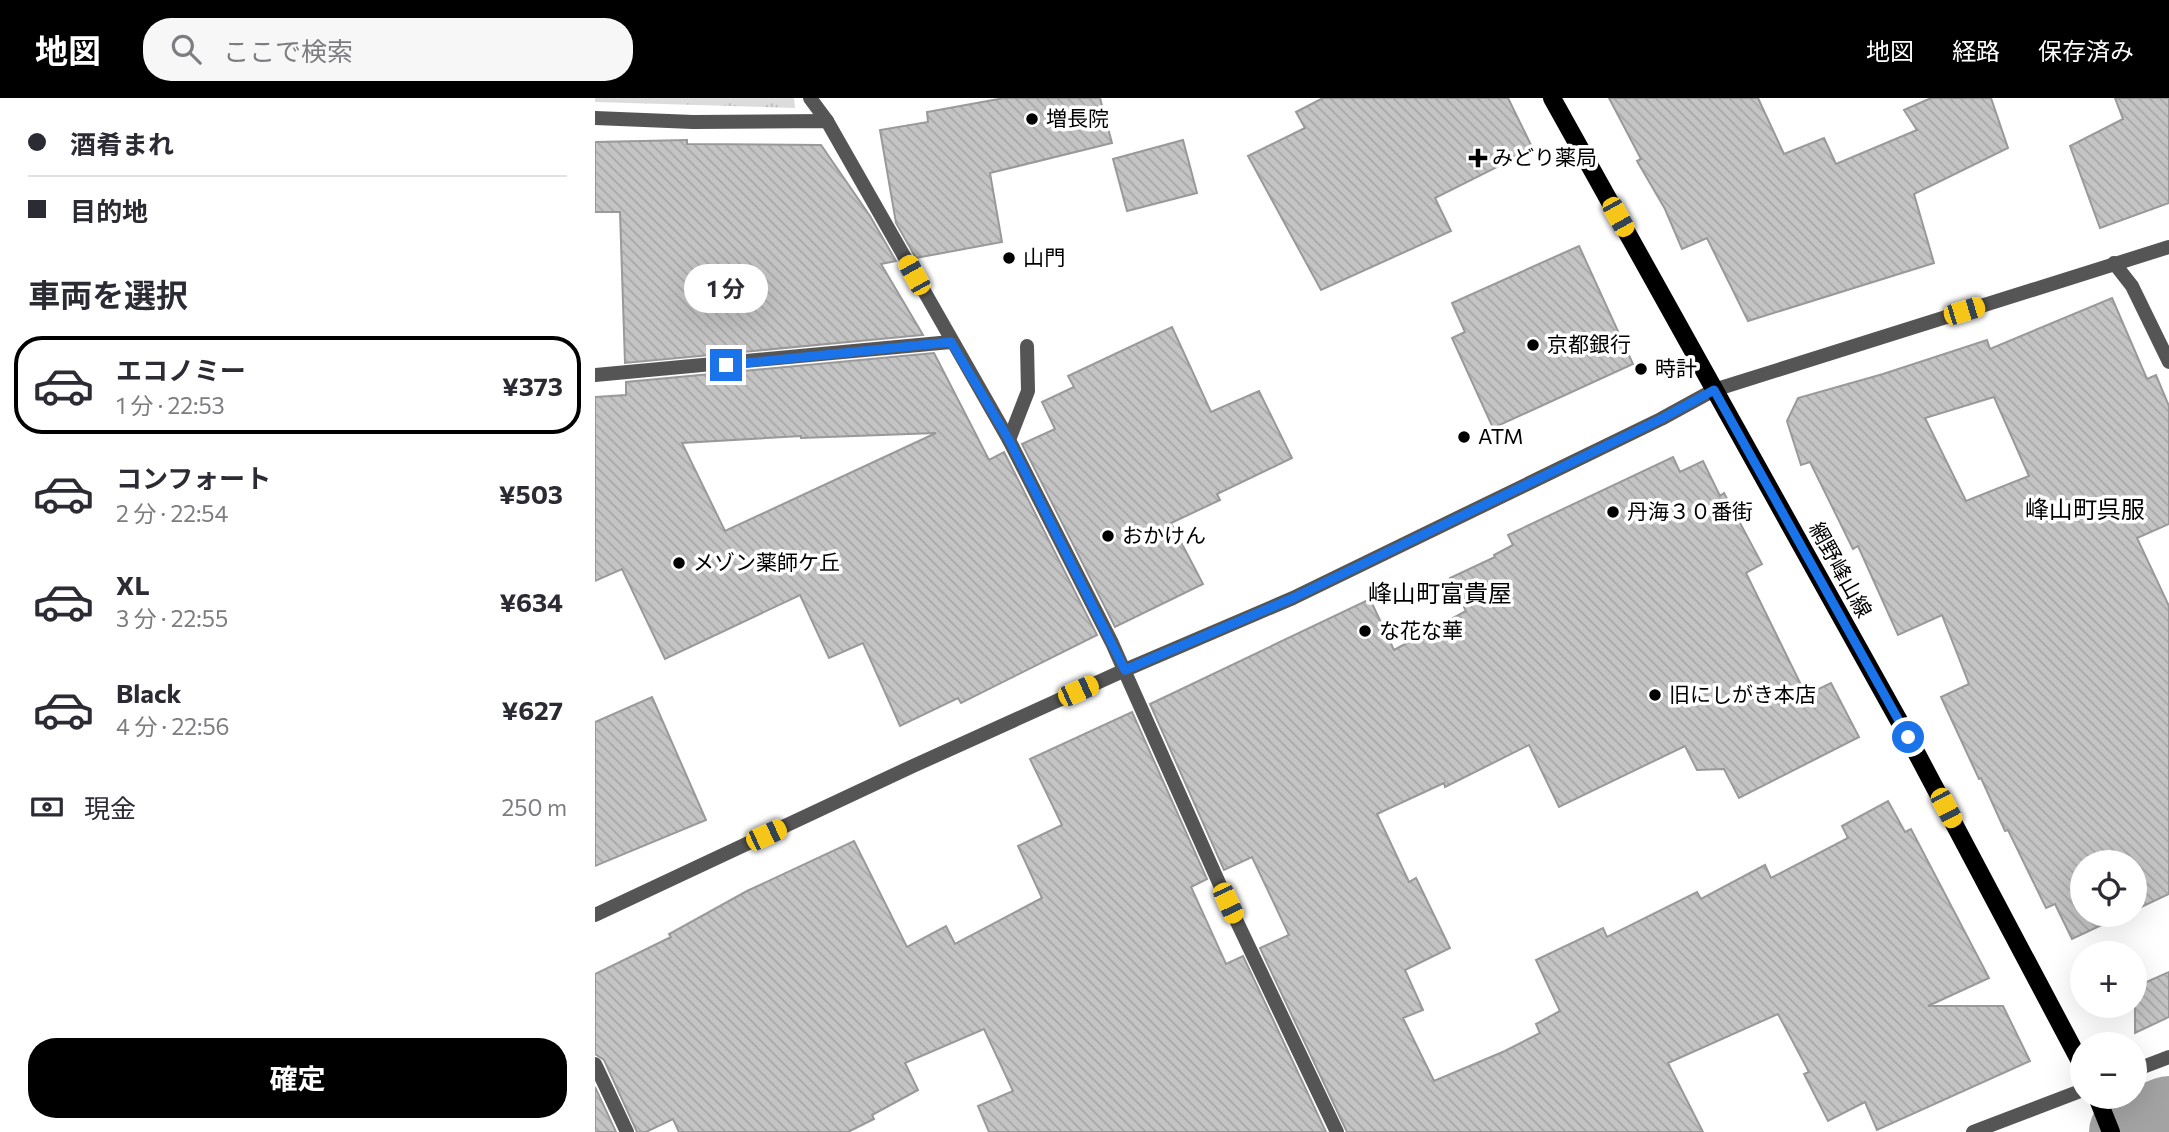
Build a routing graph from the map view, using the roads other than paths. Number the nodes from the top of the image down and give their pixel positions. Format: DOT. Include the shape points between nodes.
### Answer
graph roads {
  1 [pos="810,98"];
  2 [pos="1552,98"];
  3 [pos="595,118"];
  4 [pos="827,121"];
  5 [pos="2169,247"];
  6 [pos="2114,263"];
  7 [pos="951,342"];
  8 [pos="1027,346"];
  9 [pos="2169,362"];
  10 [pos="595,375"];
  11 [pos="1714,390"];
  12 [pos="1009,440"];
  13 [pos="1125,670"];
  14 [pos="595,915"];
  15 [pos="2070,1042"];
  16 [pos="2169,1057"];
  17 [pos="595,1064"];
  18 [pos="2147,1065"];
  19 [pos="2070,1095"];
  20 [pos="2102,1109"];
  21 [pos="627,1132"];
  22 [pos="1337,1132"];
  23 [pos="1973,1132"];
  24 [pos="2111,1132"];
  1 -- 4 [label="street"];
  2 -- 11 [label="main road, 網野峰山線"];
  3 -- 4 [label="street"];
  4 -- 7 [label="street"];
  5 -- 6 [label="street"];
  6 -- 9 [label="street" via="2131,286"];
  6 -- 11 [label="street"];
  7 -- 10 [label="street"];
  7 -- 12 [label="street"];
  8 -- 12 [label="street" via="1028,391"];
  11 -- 13 [label="street" via="1293,598"];
  11 -- 15 [label="main road, 網野峰山線" via="1908,737"];
  12 -- 13 [label="street"];
  13 -- 14 [label="street"];
  13 -- 22 [label="street" via="1228,903"];
  16 -- 18 [label="street"];
  17 -- 21 [label="street"];
  19 -- 23 [label="street"];
  20 -- 24 [label="main road"];
}
